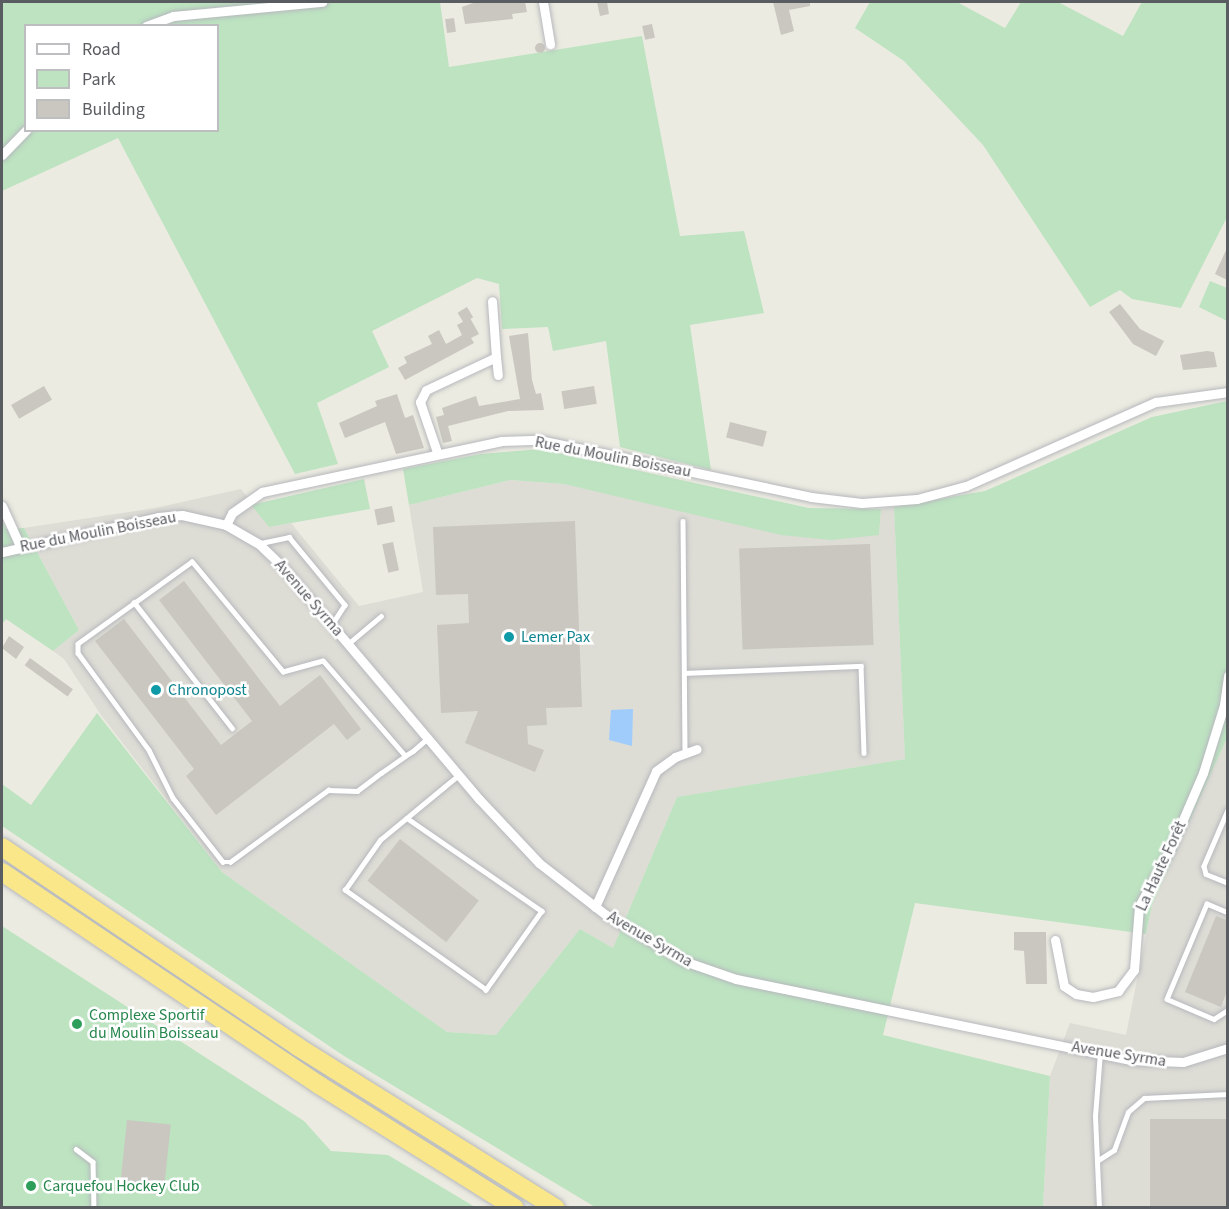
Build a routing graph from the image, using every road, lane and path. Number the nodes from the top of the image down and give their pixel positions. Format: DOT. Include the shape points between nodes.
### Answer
graph roads {
  1 [pos="322,2"];
  2 [pos="543,2"];
  3 [pos="151,24"];
  4 [pos="550,44"];
  5 [pos="24,132"];
  6 [pos="2,155"];
  7 [pos="492,301"];
  8 [pos="496,357"];
  9 [pos="498,375"];
  10 [pos="1227,392"];
  11 [pos="437,452"];
  12 [pos="2,506"];
  13 [pos="683,521"];
  14 [pos="226,525"];
  15 [pos="259,544"];
  16 [pos="20,546"];
  17 [pos="2,552"];
  18 [pos="134,602"];
  19 [pos="381,616"];
  20 [pos="332,625"];
  21 [pos="348,644"];
  22 [pos="685,673"];
  23 [pos="1227,675"];
  24 [pos="232,728"];
  25 [pos="428,738"];
  26 [pos="697,749"];
  27 [pos="685,752"];
  28 [pos="864,753"];
  29 [pos="405,756"];
  30 [pos="459,775"];
  31 [pos="1227,810"];
  32 [pos="407,818"];
  33 [pos="2,847"];
  34 [pos="2,872"];
  35 [pos="1227,883"];
  36 [pos="595,907"];
  37 [pos="1227,913"];
  38 [pos="1055,940"];
  39 [pos="1227,1010"];
  40 [pos="1227,1048"];
  41 [pos="1100,1053"];
  42 [pos="1227,1094"];
  43 [pos="76,1149"];
  44 [pos="1097,1161"];
  45 [pos="94,1208"];
  46 [pos="515,1208"];
  47 [pos="556,1208"];
  48 [pos="1099,1208"];
  1 -- 3 [label="street" via="173,16"];
  2 -- 4 [label="street"];
  5 -- 6 [label="street"];
  7 -- 8 [label="street"];
  8 -- 9 [label="street"];
  8 -- 11 [label="street" via="426,390 420,402"];
  10 -- 11 [label="street, Rue du Moulin Boisseau" via="1156,402 966,486 917,499 862,503 811,497 539,440 501,441"];
  11 -- 14 [label="street, Rue du Moulin Boisseau" via="262,492 249,498"];
  12 -- 16 [label="street"];
  13 -- 22 [label="lane"];
  14 -- 15 [label="street, Avenue Syrma"];
  14 -- 16 [label="street, Rue du Moulin Boisseau" via="182,515 158,517"];
  15 -- 20 [label="street, Avenue Syrma"];
  15 -- 20 [label="lane" via="289,537 345,605"];
  16 -- 17 [label="street, Rue du Moulin Boisseau"];
  18 -- 24 [label="lane"];
  18 -- 29 [label="lane" via="185,564 195,564 283,672 323,661"];
  18 -- 29 [label="lane" via="78,645 78,653 149,750 173,798 223,862 230,862 328,790 357,791"];
  19 -- 21 [label="lane"];
  20 -- 21 [label="street, Avenue Syrma"];
  21 -- 25 [label="street, Avenue Syrma"];
  22 -- 27 [label="lane"];
  22 -- 28 [label="lane" via="861,666"];
  23 -- 38 [label="street, La Haute Forêt" via="1224,705 1203,773 1170,850 1139,906 1134,970 1118,991 1093,997 1076,994 1064,986"];
  25 -- 29 [label="lane"];
  25 -- 30 [label="street, Avenue Syrma"];
  26 -- 27 [label="street"];
  27 -- 36 [label="street" via="656,771"];
  30 -- 32 [label="lane"];
  30 -- 36 [label="street, Avenue Syrma" via="539,863"];
  31 -- 35 [label="lane" via="1204,866 1206,874"];
  32 -- 32 [label="lane" via="380,840 345,890 486,990 542,911"];
  33 -- 47 [label="highway" via="306,1053"];
  34 -- 46 [label="highway" via="270,1053"];
  36 -- 41 [label="street, Avenue Syrma" via="684,961 736,979"];
  37 -- 39 [label="lane" via="1207,904 1167,999 1214,1018"];
  40 -- 41 [label="street, Avenue Syrma" via="1206,1057 1159,1064"];
  41 -- 44 [label="lane" via="1095,1116"];
  42 -- 44 [label="lane" via="1144,1098 1128,1112 1114,1150"];
  43 -- 45 [label="lane" via="93,1162"];
  44 -- 48 [label="lane"];
}
